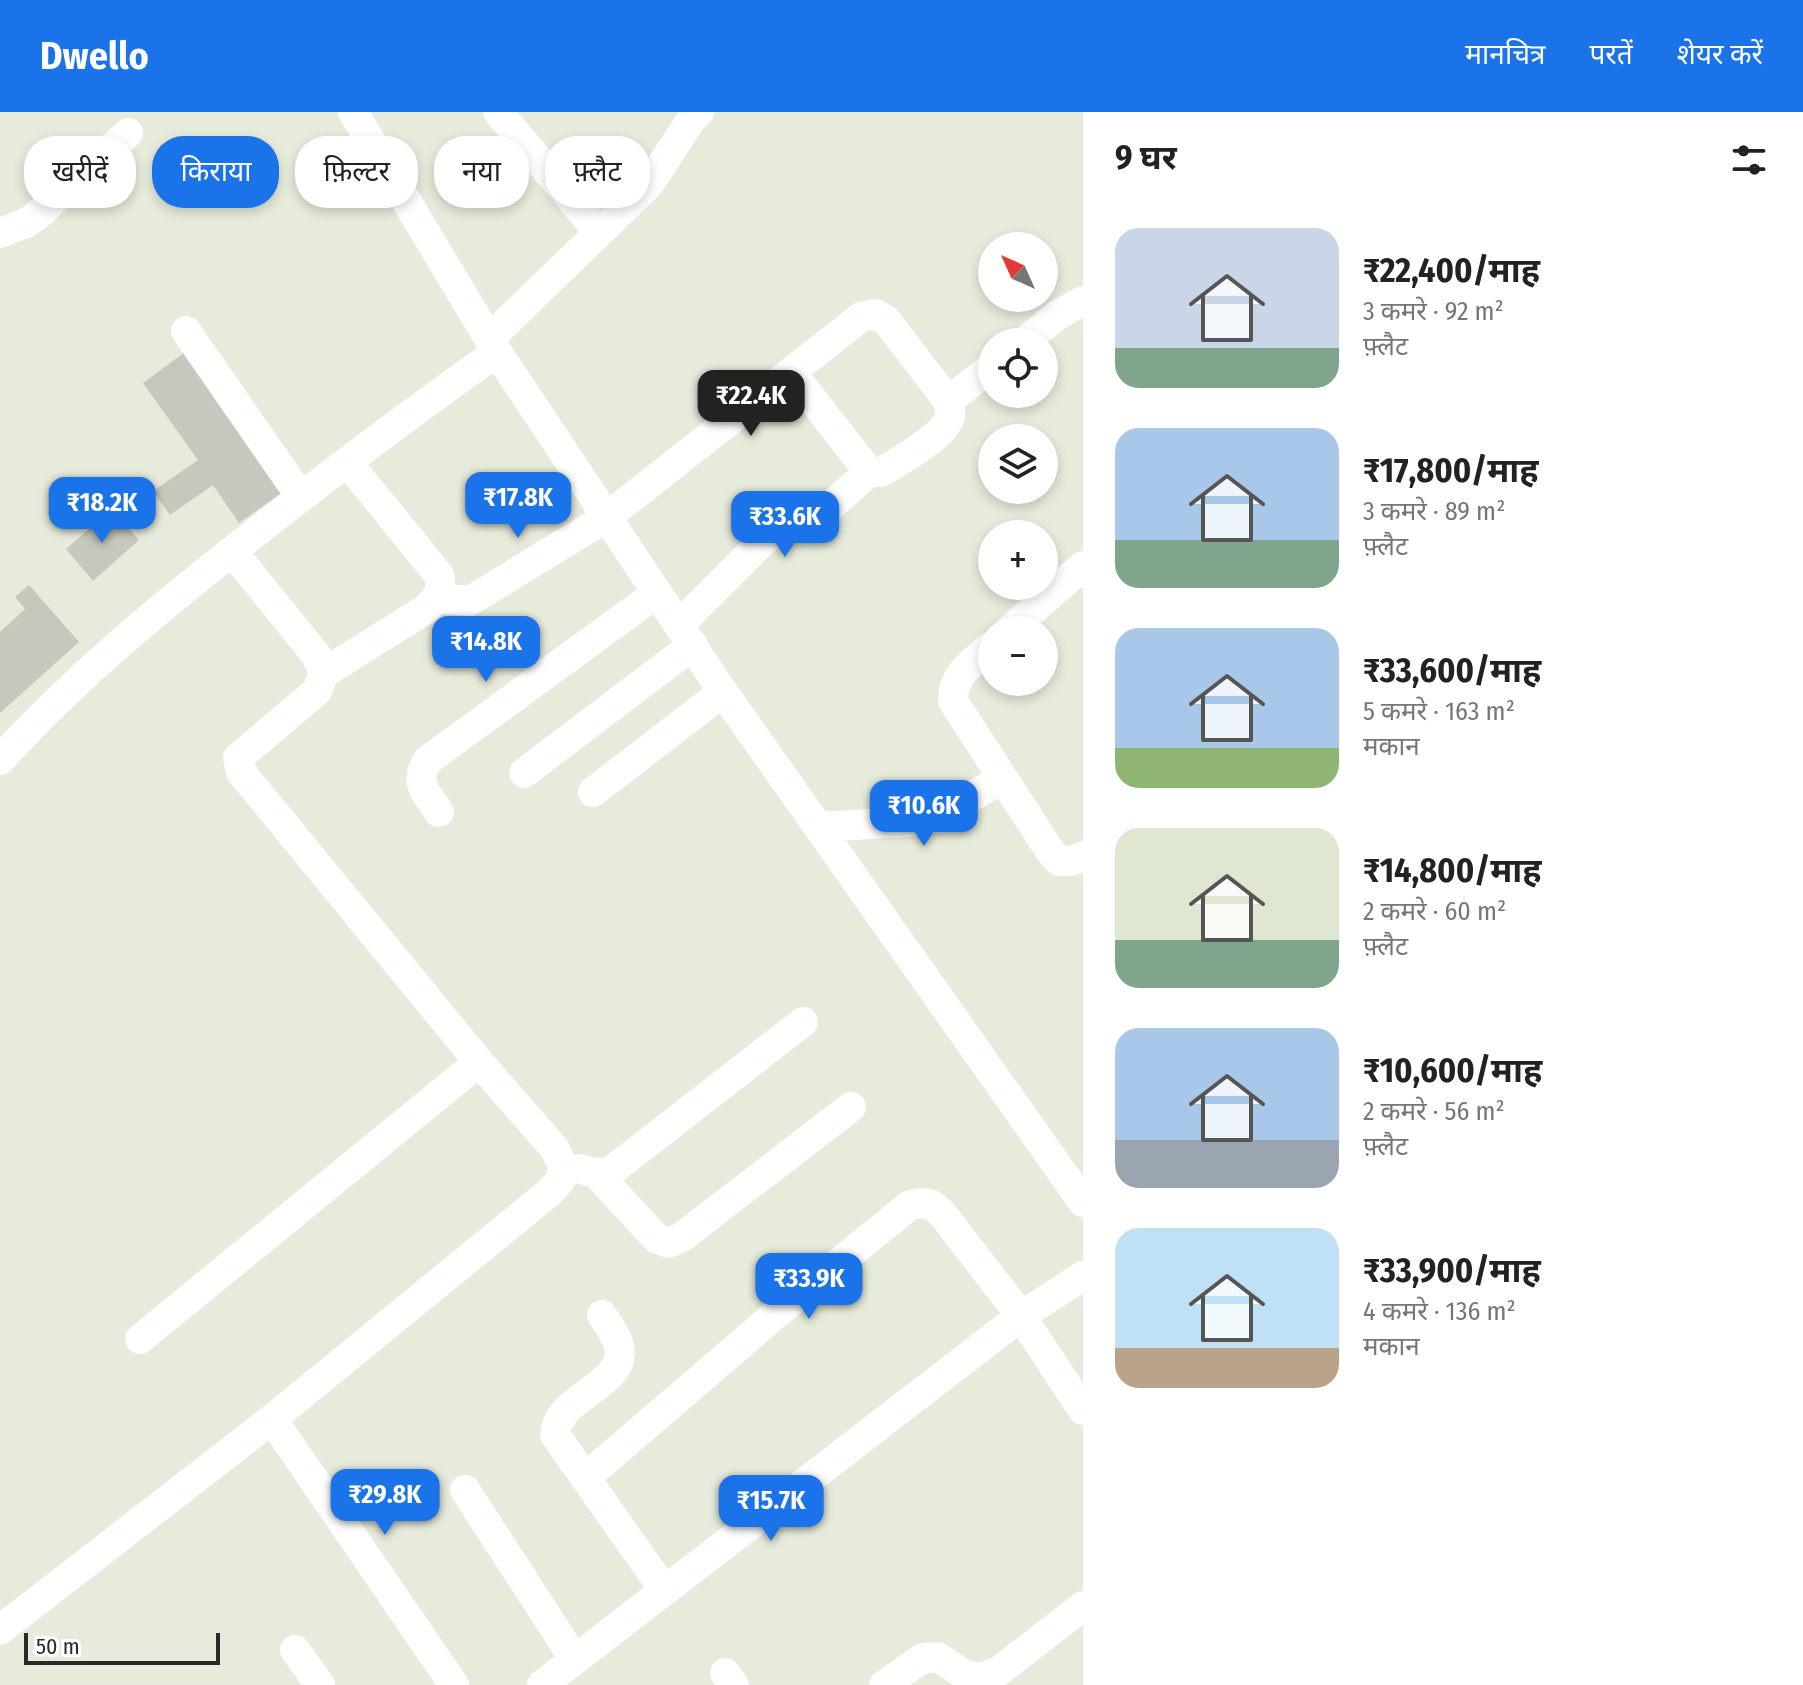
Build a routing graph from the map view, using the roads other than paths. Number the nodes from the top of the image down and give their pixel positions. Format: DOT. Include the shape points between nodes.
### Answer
graph roads {
  1 [pos="353,112"];
  2 [pos="498,112"];
  3 [pos="699,112"];
  4 [pos="128,133"];
  5 [pos="599,232"];
  6 [pos="0,233"];
  7 [pos="1083,301"];
  8 [pos="1042,328"];
  9 [pos="186,331"];
  10 [pos="493,345"];
  11 [pos="791,372"];
  12 [pos="978,378"];
  13 [pos="948,401"];
  14 [pos="347,462"];
  15 [pos="869,472"];
  16 [pos="301,497"];
  17 [pos="607,517"];
  18 [pos="232,551"];
  19 [pos="1083,566"];
  20 [pos="657,593"];
  21 [pos="437,598"];
  22 [pos="1026,616"];
  23 [pos="686,635"];
  24 [pos="978,658"];
  25 [pos="324,673"];
  26 [pos="723,692"];
  27 [pos="0,760"];
  28 [pos="524,773"];
  29 [pos="1003,778"];
  30 [pos="593,792"];
  31 [pos="439,812"];
  32 [pos="818,827"];
  33 [pos="1083,856"];
  34 [pos="803,1022"];
  35 [pos="479,1062"];
  36 [pos="851,1107"];
  37 [pos="562,1164"];
  38 [pos="596,1173"];
  39 [pos="1083,1202"];
  40 [pos="1083,1276"];
  41 [pos="602,1315"];
  42 [pos="1021,1316"];
  43 [pos="140,1339"];
  44 [pos="1083,1410"];
  45 [pos="272,1419"];
  46 [pos="585,1478"];
  47 [pos="465,1490"];
  48 [pos="665,1591"];
  49 [pos="1083,1606"];
  50 [pos="0,1630"];
  51 [pos="295,1650"];
  52 [pos="575,1660"];
  53 [pos="320,1685"];
  54 [pos="454,1685"];
  55 [pos="542,1685"];
  56 [pos="884,1685"];
  1 -- 10 [label="street"];
  2 -- 5 [label="street"];
  3 -- 5 [label="street" via="649,184"];
  4 -- 6 [label="street" via="40,213"];
  5 -- 10 [label="street"];
  7 -- 8 [label="street"];
  9 -- 16 [label="street"];
  10 -- 14 [label="street"];
  10 -- 17 [label="street"];
  11 -- 13 [label="street" via="861,317 875,314 886,320"];
  11 -- 15 [label="street"];
  11 -- 17 [label="street"];
  12 -- 13 [label="street"];
  13 -- 15 [label="street" via="947,425 890,467"];
  14 -- 16 [label="street"];
  14 -- 21 [label="street" via="439,575 442,587"];
  15 -- 23 [label="street" via="831,506 766,538"];
  16 -- 18 [label="street"];
  17 -- 20 [label="street"];
  17 -- 21 [label="street" via="470,601"];
  18 -- 25 [label="street" via="316,655"];
  18 -- 27 [label="street" via="41,715"];
  19 -- 22 [label="street"];
  20 -- 23 [label="street"];
  20 -- 31 [label="street" via="428,760 420,782"];
  21 -- 25 [label="street"];
  23 -- 26 [label="street"];
  23 -- 28 [label="street"];
  24 -- 29 [label="street" via="953,686 953,701"];
  25 -- 35 [label="street" via="317,691 238,758 241,772"];
  26 -- 30 [label="street"];
  26 -- 32 [label="street"];
  29 -- 32 [label="street" via="924,821"];
  29 -- 33 [label="street" via="1059,861"];
  32 -- 39 [label="street"];
  34 -- 38 [label="street" via="625,1162 610,1172"];
  35 -- 37 [label="street" via="544,1135"];
  35 -- 43 [label="street"];
  36 -- 38 [label="street" via="669,1243 657,1239"];
  37 -- 38 [label="street"];
  37 -- 45 [label="street" via="562,1178 551,1191"];
  40 -- 42 [label="street"];
  41 -- 46 [label="street" via="620,1357 555,1425 555,1435"];
  42 -- 44 [label="street"];
  42 -- 46 [label="street" via="935,1205 910,1205"];
  42 -- 48 [label="street"];
  45 -- 50 [label="street"];
  45 -- 54 [label="street"];
  46 -- 48 [label="street"];
  47 -- 52 [label="street"];
  48 -- 52 [label="street"];
  49 -- 56 [label="street" via="999,1671 981,1678 965,1675 938,1657 923,1658"];
  51 -- 53 [label="street"];
  52 -- 55 [label="street"];
}
